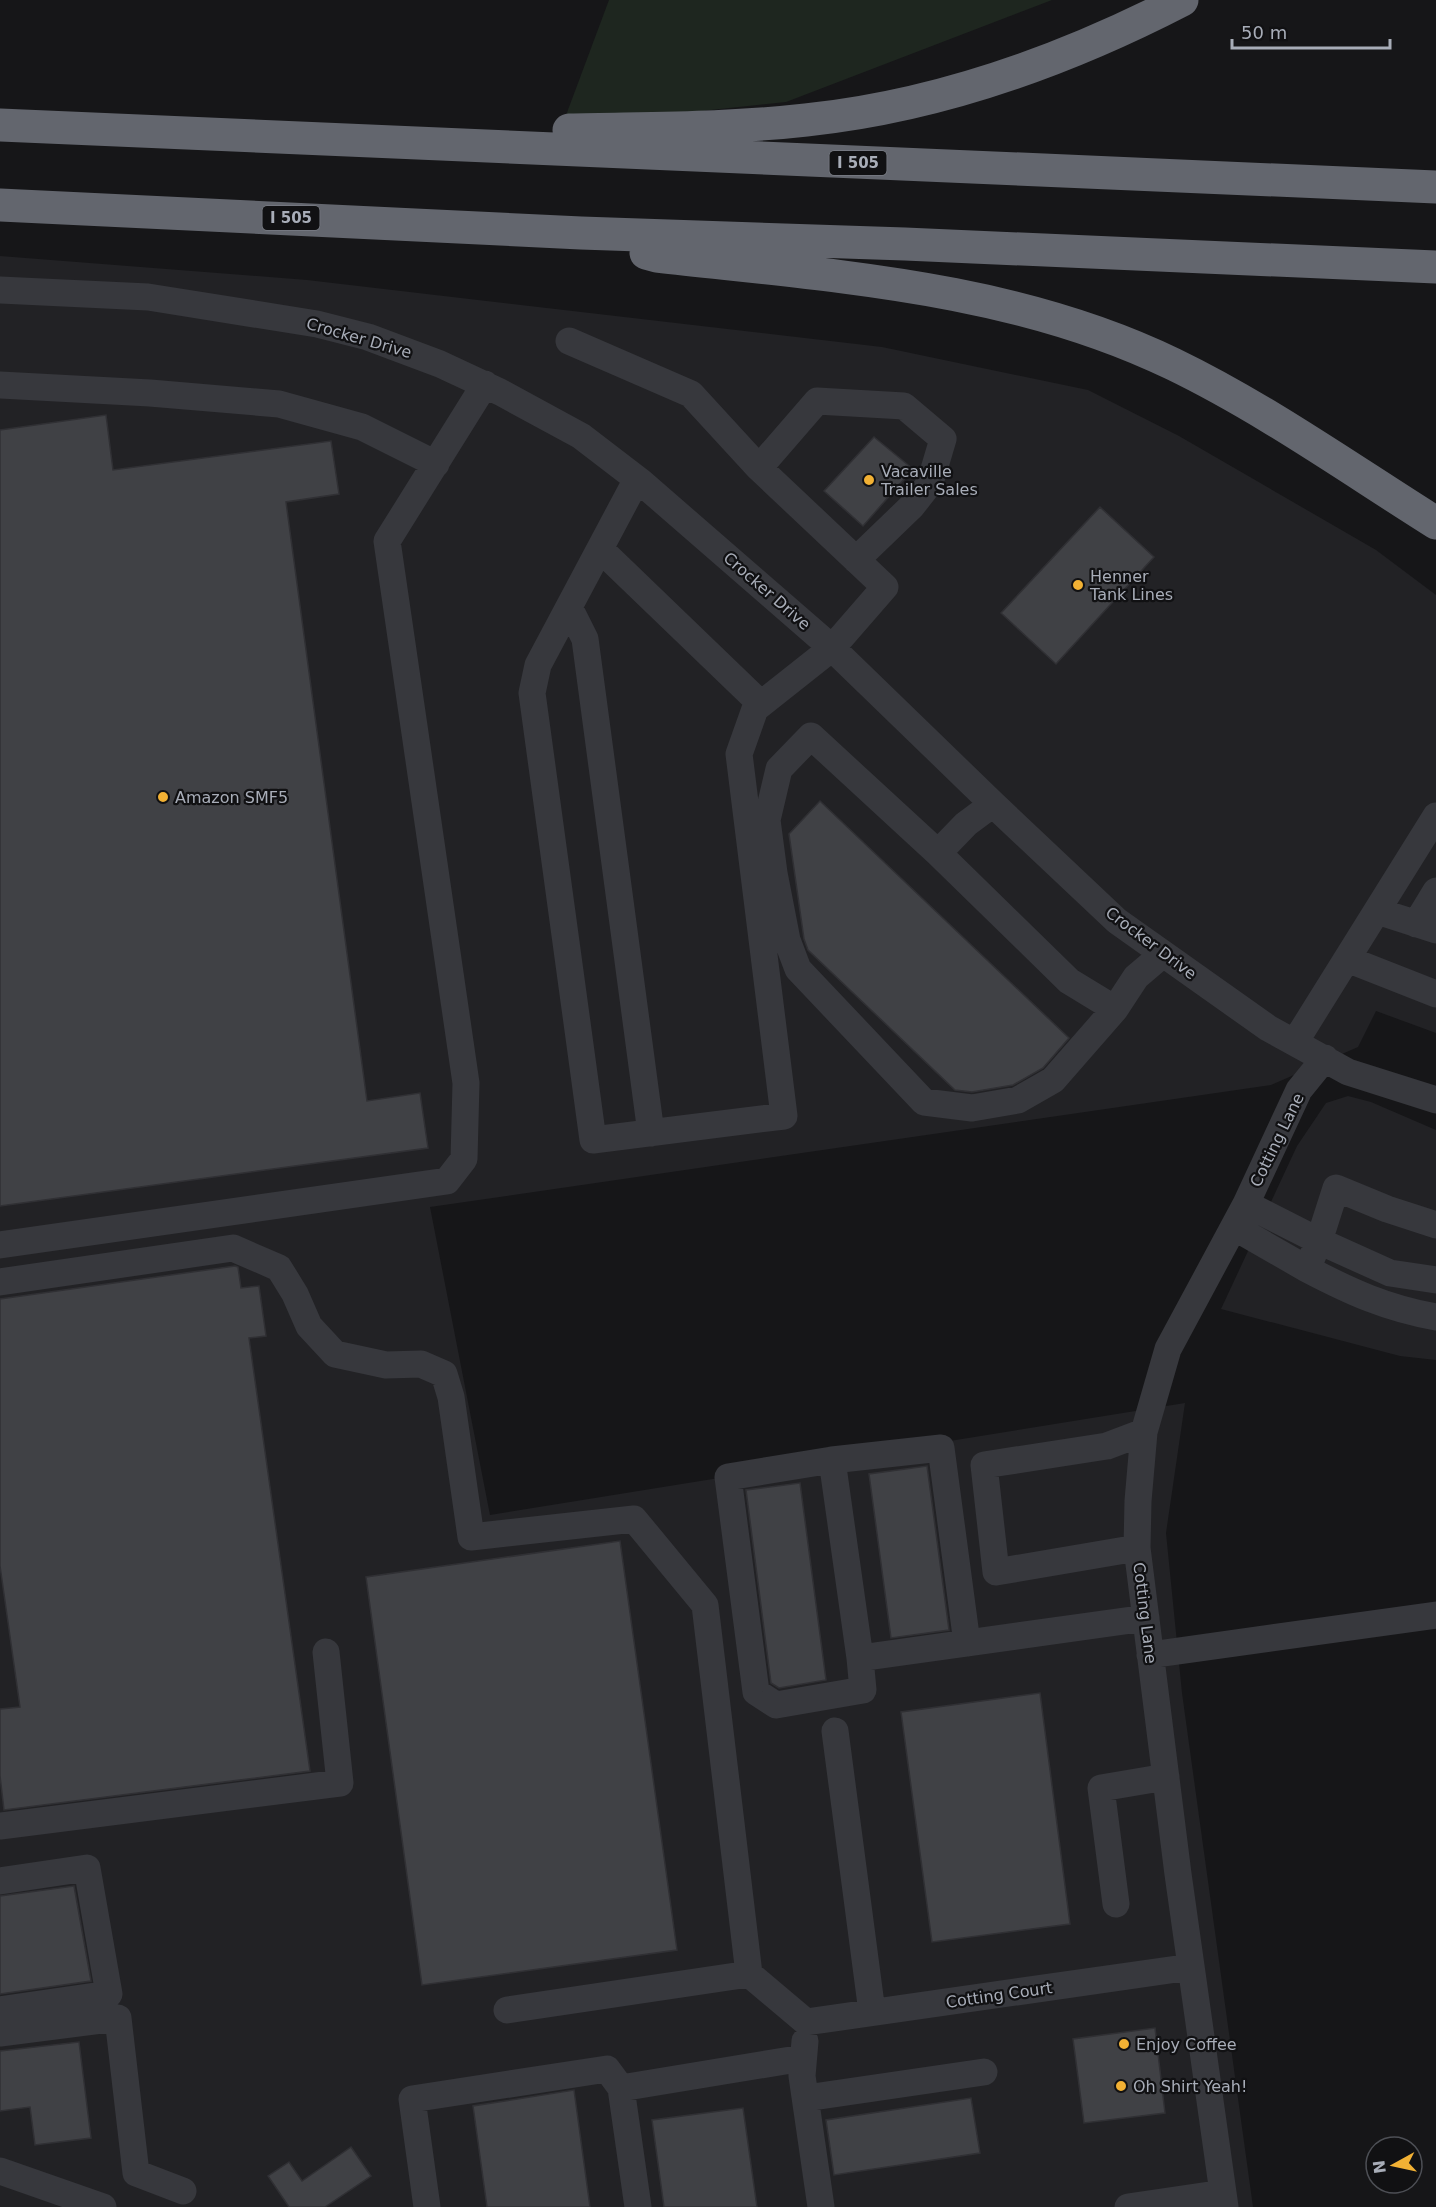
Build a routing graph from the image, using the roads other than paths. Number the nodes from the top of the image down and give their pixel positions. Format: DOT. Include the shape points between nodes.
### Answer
graph roads {
  1 [pos="1182,0"];
  2 [pos="0,126"];
  3 [pos="281,137"];
  4 [pos="1436,187"];
  5 [pos="0,205"];
  6 [pos="581,233"];
  7 [pos="1436,267"];
  8 [pos="0,290"];
  9 [pos="570,341"];
  10 [pos="485,384"];
  11 [pos="0,385"];
  12 [pos="436,464"];
  13 [pos="759,468"];
  14 [pos="637,479"];
  15 [pos="1436,523"];
  16 [pos="600,549"];
  17 [pos="856,560"];
  18 [pos="569,607"];
  19 [pos="832,648"];
  20 [pos="760,704"];
  21 [pos="993,804"];
  22 [pos="1436,816"];
  23 [pos="938,853"];
  24 [pos="1436,891"];
  25 [pos="1377,910"];
  26 [pos="1426,927"];
  27 [pos="1163,954"];
  28 [pos="1347,959"];
  29 [pos="1436,994"];
  30 [pos="1115,1009"];
  31 [pos="1295,1042"];
  32 [pos="1324,1058"];
  33 [pos="1436,1100"];
  34 [pos="651,1133"];
  35 [pos="1246,1204"];
  36 [pos="1436,1225"];
  37 [pos="1234,1227"];
  38 [pos="1319,1241"];
  39 [pos="0,1245"];
  40 [pos="1307,1269"];
  41 [pos="1436,1280"];
  42 [pos="0,1281"];
  43 [pos="1436,1317"];
  44 [pos="1144,1432"];
  45 [pos="832,1460"];
  46 [pos="1137,1548"];
  47 [pos="1436,1615"];
  48 [pos="1146,1618"];
  49 [pos="967,1643"];
  50 [pos="326,1652"];
  51 [pos="1150,1655"];
  52 [pos="860,1658"];
  53 [pos="835,1731"];
  54 [pos="1166,1777"];
  55 [pos="0,1826"];
  56 [pos="0,1881"];
  57 [pos="1116,1904"];
  58 [pos="1191,1967"];
  59 [pos="749,1974"];
  60 [pos="0,2010"];
  61 [pos="507,2010"];
  62 [pos="872,2012"];
  63 [pos="806,2022"];
  64 [pos="0,2032"];
  65 [pos="803,2058"];
  66 [pos="984,2072"];
  67 [pos="621,2088"];
  68 [pos="806,2098"];
  69 [pos="0,2171"];
  70 [pos="183,2192"];
  71 [pos="1224,2200"];
  72 [pos="1134,2206"];
  73 [pos="103,2207"];
  74 [pos="427,2207"];
  75 [pos="638,2207"];
  76 [pos="821,2207"];
  1 -- 3 [label="highway" via="1085,47 1018,73 874,110 737,126"];
  2 -- 3 [label="highway, I 505"];
  3 -- 4 [label="highway, I 505"];
  5 -- 6 [label="highway, I 505"];
  6 -- 7 [label="highway, I 505"];
  6 -- 15 [label="highway" via="657,256 966,295 1106,336 1171,363 1230,394"];
  8 -- 10 [label="street, Crocker Drive" via="148,297 317,324 368,337"];
  9 -- 13 [label="street" via="691,394"];
  10 -- 12 [label="street"];
  10 -- 14 [label="street, Crocker Drive" via="581,436"];
  11 -- 12 [label="street" via="279,405 362,427"];
  12 -- 39 [label="street" via="387,541 466,1083 464,1159 447,1181"];
  13 -- 17 [label="street"];
  13 -- 17 [label="street" via="817,401 904,406 943,439 930,483"];
  14 -- 16 [label="street"];
  14 -- 19 [label="street, Crocker Drive"];
  16 -- 18 [label="street"];
  16 -- 20 [label="street"];
  17 -- 19 [label="street" via="885,586"];
  18 -- 34 [label="street" via="585,639"];
  18 -- 34 [label="street" via="538,665 532,693 593,1140"];
  19 -- 20 [label="street"];
  19 -- 21 [label="street, Crocker Drive"];
  20 -- 34 [label="street" via="739,754 784,1116"];
  21 -- 23 [label="street" via="966,824"];
  21 -- 27 [label="street, Crocker Drive" via="1117,921"];
  22 -- 25 [label="street"];
  23 -- 30 [label="street" via="1069,981"];
  23 -- 30 [label="street" via="811,736 779,769 767,820 787,940 798,969 924,1102 972,1108 1018,1100 1053,1080"];
  24 -- 26 [label="street"];
  25 -- 26 [label="street"];
  25 -- 28 [label="street"];
  27 -- 30 [label="street" via="1136,978"];
  27 -- 31 [label="street, Crocker Drive" via="1268,1028"];
  28 -- 29 [label="street"];
  28 -- 31 [label="street"];
  31 -- 32 [label="street, Crocker Drive"];
  32 -- 33 [label="street, Crocker Drive" via="1348,1072"];
  32 -- 35 [label="street, Cotting Lane" via="1299,1090"];
  35 -- 37 [label="street, Cotting Lane"];
  35 -- 38 [label="street"];
  36 -- 38 [label="street" via="1336,1188"];
  37 -- 40 [label="street"];
  37 -- 44 [label="street, Cotting Lane" via="1168,1349"];
  38 -- 40 [label="street"];
  38 -- 41 [label="street" via="1390,1273"];
  40 -- 43 [label="street" via="1359,1296"];
  42 -- 59 [label="street" via="233,1248 279,1268 309,1326 335,1354 386,1365 421,1364 444,1374 451,1397 471,1537 634,1519 705,1605"];
  44 -- 46 [label="street, Cotting Lane"];
  44 -- 46 [label="street" via="1107,1446 984,1465 996,1572"];
  45 -- 49 [label="street" via="941,1448"];
  45 -- 52 [label="street"];
  45 -- 52 [label="street" via="728,1477 756,1692 776,1705 863,1690"];
  46 -- 48 [label="street, Cotting Lane"];
  47 -- 51 [label="street"];
  48 -- 49 [label="street"];
  48 -- 51 [label="street, Cotting Lane"];
  49 -- 52 [label="street"];
  50 -- 55 [label="street" via="340,1783"];
  51 -- 54 [label="street, Cotting Lane"];
  53 -- 62 [label="street"];
  54 -- 57 [label="street" via="1101,1788"];
  54 -- 58 [label="street, Cotting Lane"];
  56 -- 60 [label="street" via="87,1868 109,1994"];
  58 -- 62 [label="street, Cotting Court"];
  58 -- 71 [label="street, Cotting Lane"];
  59 -- 61 [label="street"];
  59 -- 63 [label="street"];
  62 -- 63 [label="street, Cotting Court"];
  63 -- 65 [label="street"];
  64 -- 70 [label="street" via="118,2018 136,2173"];
  65 -- 67 [label="street"];
  65 -- 68 [label="street"];
  66 -- 68 [label="street"];
  67 -- 74 [label="street" via="607,2069 412,2098"];
  67 -- 75 [label="street"];
  68 -- 76 [label="street"];
  69 -- 73 [label="street"];
  71 -- 72 [label="street"];
}
